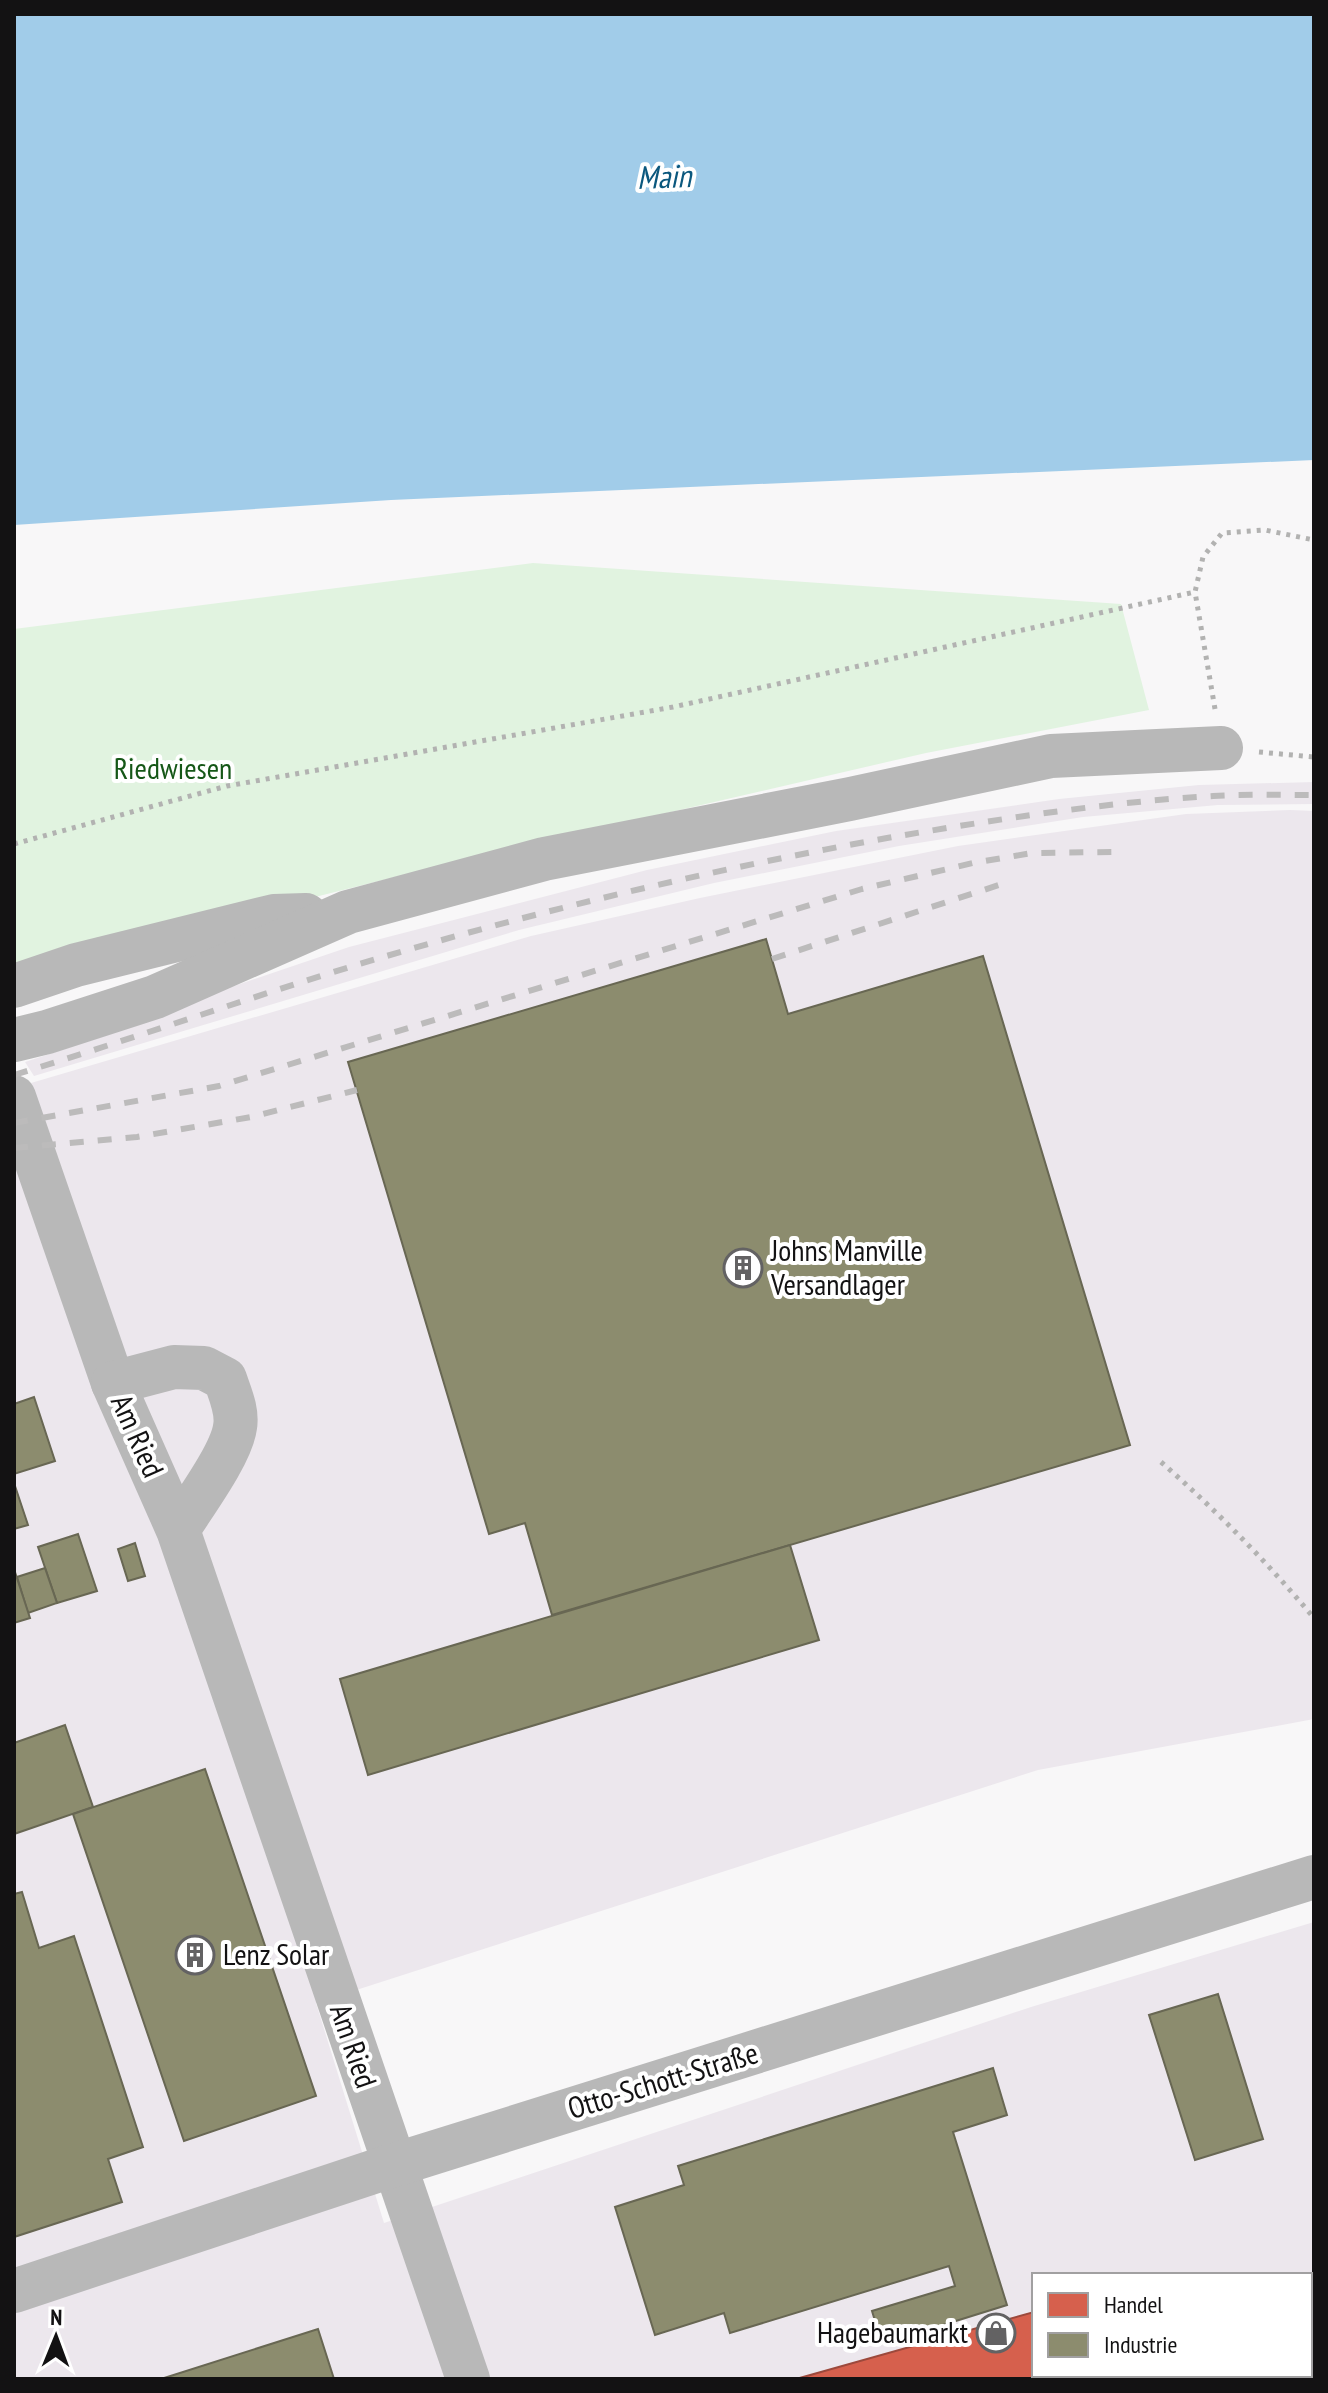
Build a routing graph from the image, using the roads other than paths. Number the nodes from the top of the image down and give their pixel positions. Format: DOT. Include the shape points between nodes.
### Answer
graph roads {
  1 [pos="1221,748"];
  2 [pos="348,912"];
  3 [pos="14,986"];
  4 [pos="14,1040"];
  5 [pos="14,1097"];
  6 [pos="113,1383"];
  7 [pos="178,1530"];
  8 [pos="1314,1877"];
  9 [pos="394,2165"];
  10 [pos="14,2291"];
  11 [pos="468,2379"];
  1 -- 2 [label="street" via="1051,756 544,859"];
  2 -- 3 [label="street" via="274,916 76,965"];
  2 -- 4 [label="street" via="155,997"];
  5 -- 6 [label="street"];
  6 -- 7 [label="street, Am Ried"];
  6 -- 7 [label="street, Am Ried" via="174,1367 204,1368 225,1379 236,1426 225,1456"];
  7 -- 9 [label="street, Am Ried"];
  8 -- 9 [label="street, Otto-Schott-Straße"];
  9 -- 10 [label="street, Otto-Schott-Straße"];
  9 -- 11 [label="street, Am Ried"];
}
